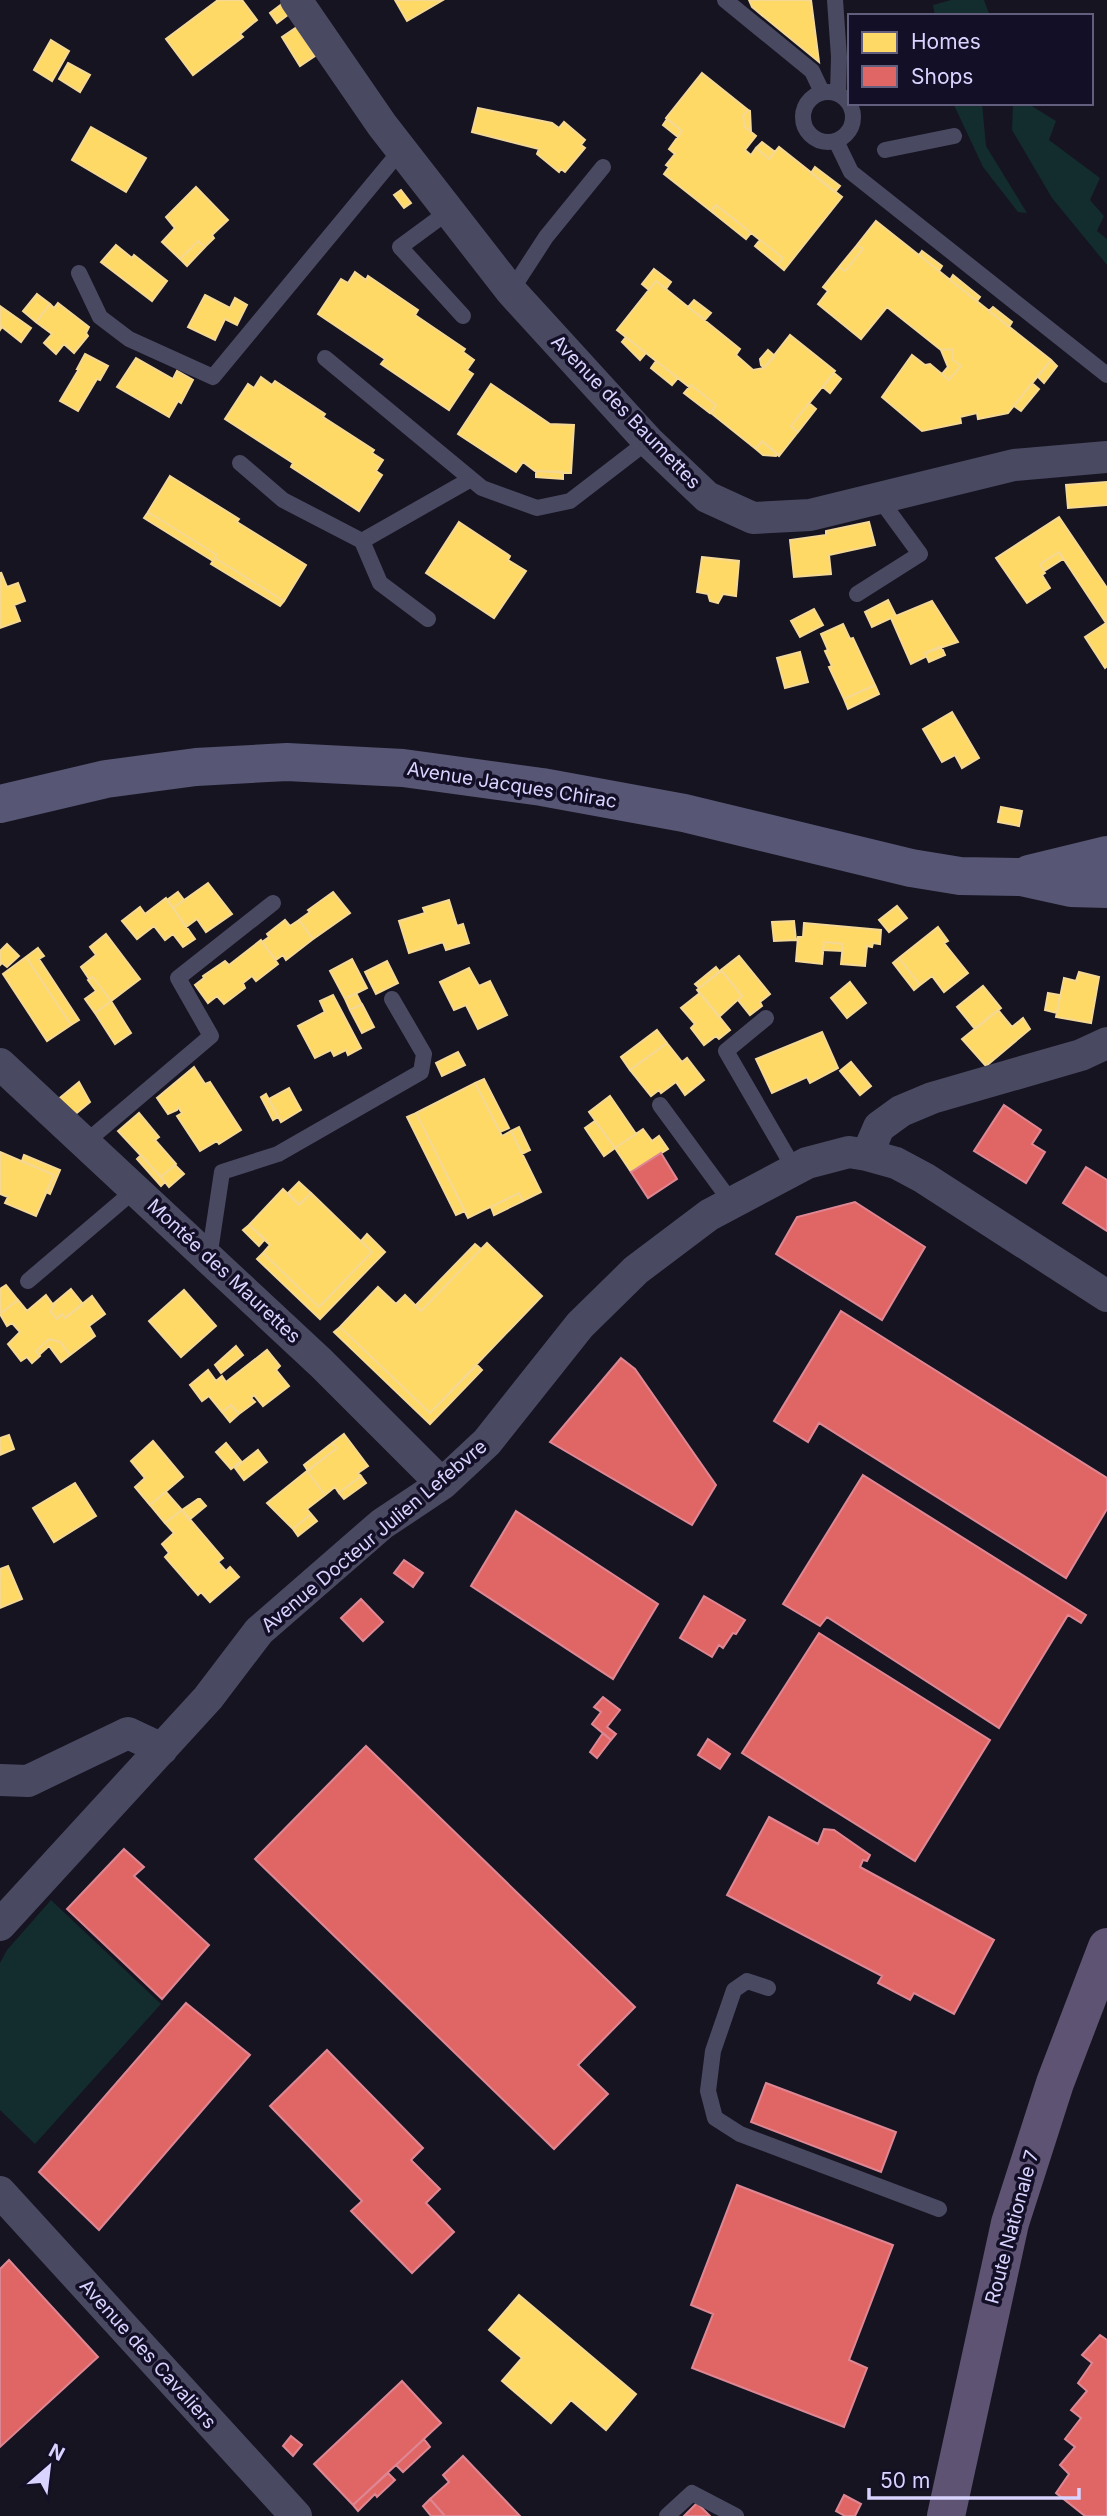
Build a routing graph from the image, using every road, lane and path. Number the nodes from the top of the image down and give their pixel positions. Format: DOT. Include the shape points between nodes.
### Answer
graph roads {
  1 [pos="296,0"];
  2 [pos="725,0"];
  3 [pos="835,0"];
  4 [pos="830,93"];
  5 [pos="848,105"];
  6 [pos="848,105"];
  7 [pos="954,136"];
  8 [pos="836,141"];
  9 [pos="401,150"];
  10 [pos="885,150"];
  11 [pos="603,167"];
  12 [pos="449,212"];
  13 [pos="79,273"];
  14 [pos="511,291"];
  15 [pos="463,316"];
  16 [pos="325,358"];
  17 [pos="1107,375"];
  18 [pos="648,441"];
  19 [pos="1107,457"];
  20 [pos="240,463"];
  21 [pos="471,480"];
  22 [pos="879,498"];
  23 [pos="362,541"];
  24 [pos="857,594"];
  25 [pos="428,619"];
  26 [pos="0,804"];
  27 [pos="1107,855"];
  28 [pos="1021,877"];
  29 [pos="1107,889"];
  30 [pos="273,903"];
  31 [pos="392,999"];
  32 [pos="766,1018"];
  33 [pos="1107,1043"];
  34 [pos="0,1064"];
  35 [pos="660,1105"];
  36 [pos="86,1142"];
  37 [pos="867,1155"];
  38 [pos="795,1170"];
  39 [pos="136,1189"];
  40 [pos="732,1203"];
  41 [pos="209,1258"];
  42 [pos="28,1281"];
  43 [pos="1107,1296"];
  44 [pos="442,1484"];
  45 [pos="163,1749"];
  46 [pos="0,1780"];
  47 [pos="0,1925"];
  48 [pos="1107,1947"];
  49 [pos="768,1988"];
  50 [pos="0,2192"];
  51 [pos="939,2209"];
  52 [pos="296,2516"];
  53 [pos="667,2516"];
  54 [pos="736,2516"];
  55 [pos="946,2516"];
  1 -- 9 [label="street, Avenue des Baumettes"];
  2 -- 4 [label="lane" via="812,71"];
  3 -- 4 [label="lane" via="839,57"];
  4 -- 6 [label="lane"];
  4 -- 8 [label="lane" via="815,95 804,107 803,124 819,141"];
  5 -- 8 [label="lane" via="853,114 849,131"];
  7 -- 10 [label="lane"];
  8 -- 17 [label="lane" via="851,172"];
  9 -- 12 [label="street, Avenue des Baumettes"];
  9 -- 13 [label="lane" via="213,377 129,339 100,317"];
  11 -- 14 [label="lane" via="546,237"];
  12 -- 14 [label="street, Avenue des Baumettes"];
  12 -- 15 [label="lane" via="400,247"];
  14 -- 18 [label="street, Avenue des Baumettes"];
  16 -- 21 [label="lane"];
  18 -- 21 [label="lane" via="570,501 537,508"];
  18 -- 22 [label="street, Avenue des Baumettes" via="707,497 753,518 810,515"];
  19 -- 22 [label="street, Avenue des Baumettes" via="1014,465"];
  20 -- 23 [label="lane" via="283,500"];
  21 -- 23 [label="lane"];
  22 -- 24 [label="lane" via="920,554"];
  23 -- 25 [label="lane" via="380,583"];
  26 -- 28 [label="main road, Avenue Jacques Chirac" via="106,779 196,767 287,762 403,768 684,813 911,868 960,876"];
  27 -- 28 [label="main road, Avenue Jacques Chirac"];
  28 -- 29 [label="main road, Avenue Jacques Chirac" via="1071,888"];
  30 -- 36 [label="lane" via="178,978 211,1036"];
  31 -- 41 [label="lane" via="424,1054 421,1072 278,1154 222,1172"];
  32 -- 38 [label="lane" via="726,1051"];
  33 -- 37 [label="street" via="901,1111 879,1127"];
  34 -- 36 [label="street, Montée des Maurettes"];
  35 -- 40 [label="lane"];
  36 -- 39 [label="street, Montée des Maurettes"];
  37 -- 38 [label="street, Avenue Docteur Julien Lefebvre" via="849,1152"];
  37 -- 43 [label="street, Avenue Docteur Julien Lefebvre" via="924,1178"];
  38 -- 40 [label="street, Avenue Docteur Julien Lefebvre"];
  39 -- 41 [label="street, Montée des Maurettes"];
  39 -- 42 [label="lane"];
  40 -- 44 [label="street, Avenue Docteur Julien Lefebvre" via="636,1270 580,1325 487,1442"];
  41 -- 44 [label="street, Montée des Maurettes"];
  44 -- 45 [label="street, Avenue Docteur Julien Lefebvre" via="382,1524 259,1631"];
  45 -- 46 [label="street" via="128,1733 29,1781"];
  45 -- 47 [label="street, Avenue Docteur Julien Lefebvre"];
  48 -- 55 [label="main road, Route Nationale 7" via="1055,2083 1010,2223"];
  49 -- 51 [label="lane" via="747,1981 734,1990 713,2051 708,2091 715,2118 740,2134"];
  50 -- 52 [label="street, Avenue des Cavaliers"];
  53 -- 54 [label="lane" via="692,2493"];
}
